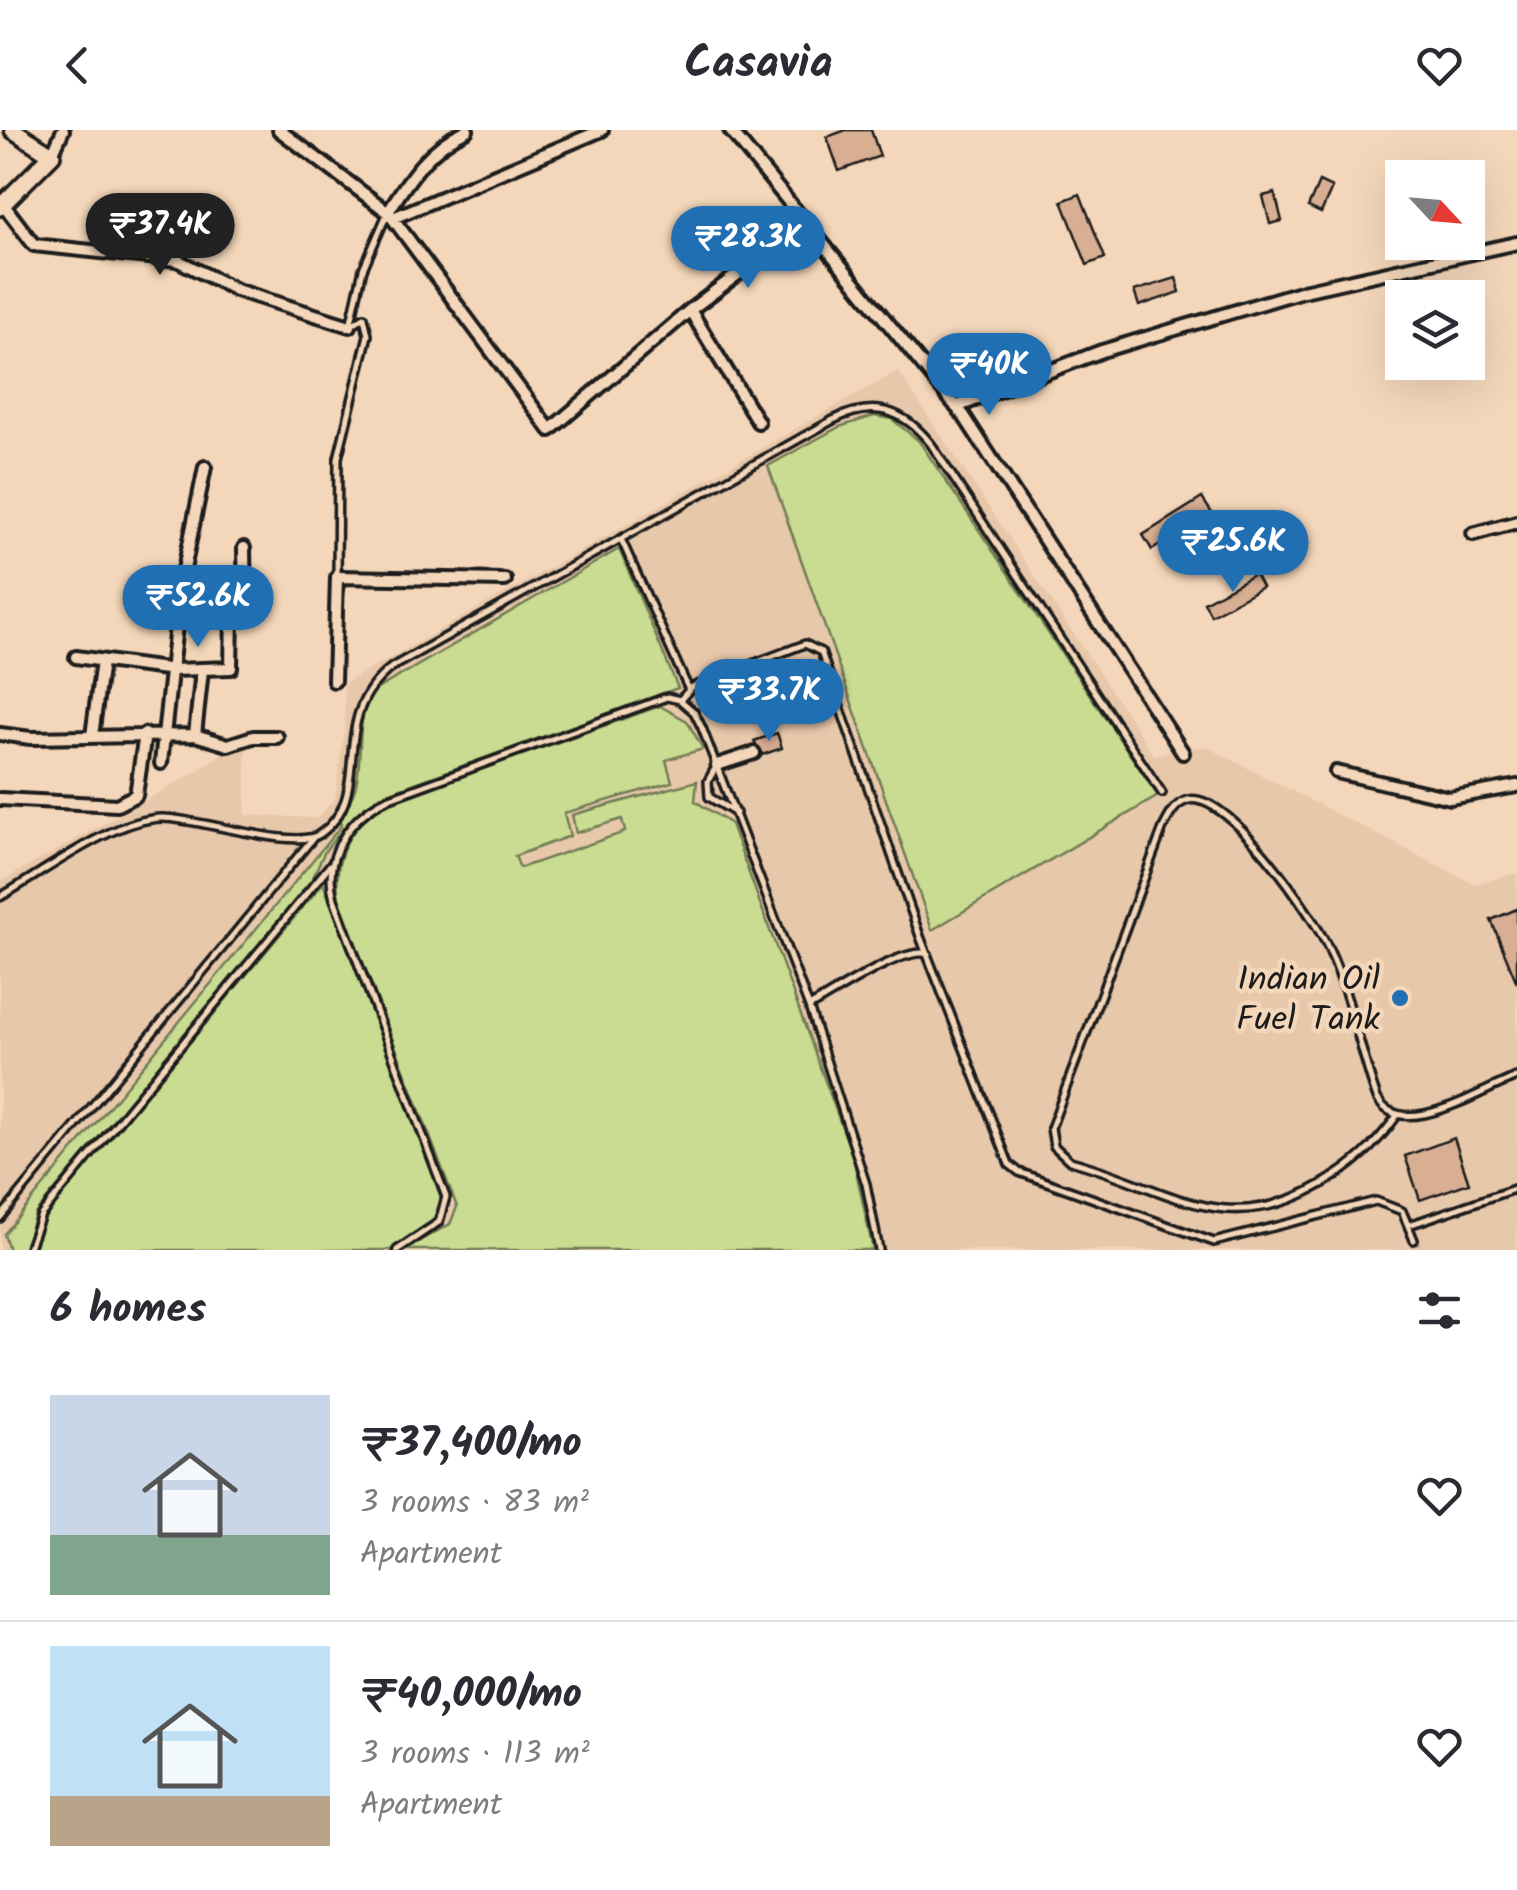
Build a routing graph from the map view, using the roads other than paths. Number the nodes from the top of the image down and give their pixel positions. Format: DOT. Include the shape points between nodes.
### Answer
graph roads {
  1 [pos="1,130"];
  2 [pos="13,130"];
  3 [pos="64,130"];
  4 [pos="279,130"];
  5 [pos="467,130"];
  6 [pos="602,130"];
  7 [pos="730,130"];
  8 [pos="48,153"];
  9 [pos="1,202"];
  10 [pos="391,215"];
  11 [pos="782,241"];
  12 [pos="1517,243"];
  13 [pos="690,310"];
  14 [pos="350,326"];
  15 [pos="956,406"];
  16 [pos="758,422"];
  17 [pos="205,467"];
  18 [pos="1517,522"];
  19 [pos="1472,534"];
  20 [pos="621,538"];
  21 [pos="244,548"];
  22 [pos="338,577"];
  23 [pos="506,580"];
  24 [pos="76,656"];
  25 [pos="102,662"];
  26 [pos="172,670"];
  27 [pos="202,670"];
  28 [pos="334,681"];
  29 [pos="689,690"];
  30 [pos="680,700"];
  31 [pos="0,734"];
  32 [pos="145,734"];
  33 [pos="162,734"];
  34 [pos="195,735"];
  35 [pos="92,736"];
  36 [pos="278,738"];
  37 [pos="754,753"];
  38 [pos="1183,754"];
  39 [pos="161,763"];
  40 [pos="717,766"];
  41 [pos="1336,772"];
  42 [pos="1517,786"];
  43 [pos="1162,793"];
  44 [pos="0,799"];
  45 [pos="736,813"];
  46 [pos="314,838"];
  47 [pos="332,862"];
  48 [pos="0,897"];
  49 [pos="930,956"];
  50 [pos="809,1007"];
  51 [pos="1517,1076"];
  52 [pos="1396,1116"];
  53 [pos="1517,1191"];
  54 [pos="0,1218"];
  55 [pos="1409,1225"];
  56 [pos="1414,1240"];
  57 [pos="28,1250"];
  58 [pos="398,1250"];
  59 [pos="879,1250"];
  1 -- 8 [label="main road"];
  2 -- 8 [label="main road"];
  3 -- 8 [label="street"];
  4 -- 10 [label="street"];
  5 -- 10 [label="street" via="444,140 408,179"];
  6 -- 10 [label="street"];
  7 -- 15 [label="street"];
  8 -- 9 [label="main road"];
  9 -- 14 [label="street" via="34,245 178,260 236,290"];
  10 -- 13 [label="street" via="550,430"];
  10 -- 14 [label="lane" via="363,268"];
  11 -- 13 [label="street"];
  12 -- 15 [label="street" via="1285,296 1102,351"];
  13 -- 16 [label="street"];
  14 -- 22 [label="lane" via="364,317 368,334 338,458"];
  15 -- 38 [label="street"];
  17 -- 26 [label="street" via="190,528"];
  18 -- 19 [label="street"];
  20 -- 29 [label="lane"];
  20 -- 43 [label="lane" via="848,412 875,408 901,415 931,444"];
  20 -- 46 [label="lane" via="376,679 355,716 345,802"];
  21 -- 27 [label="street" via="244,610 232,612 231,668"];
  22 -- 23 [label="street"];
  22 -- 28 [label="street"];
  24 -- 25 [label="street"];
  25 -- 26 [label="street"];
  25 -- 35 [label="street"];
  26 -- 27 [label="street"];
  26 -- 33 [label="street"];
  27 -- 34 [label="street"];
  29 -- 30 [label="lane"];
  29 -- 49 [label="lane" via="800,645 820,650"];
  30 -- 40 [label="lane" via="694,712"];
  30 -- 47 [label="lane" via="667,697 381,801 354,823"];
  31 -- 35 [label="street"];
  32 -- 33 [label="street"];
  32 -- 35 [label="street"];
  32 -- 44 [label="street" via="136,795 117,805"];
  33 -- 34 [label="street"];
  33 -- 39 [label="street"];
  34 -- 36 [label="street" via="228,745"];
  37 -- 40 [label="street"];
  40 -- 45 [label="lane"];
  40 -- 45 [label="lane" via="708,781 709,798"];
  41 -- 42 [label="street" via="1450,798"];
  45 -- 50 [label="lane"];
  46 -- 48 [label="lane" via="186,820 139,821"];
  46 -- 54 [label="lane"];
  47 -- 57 [label="lane" via="40,1215"];
  47 -- 58 [label="lane" via="337,908 446,1197 439,1222"];
  49 -- 50 [label="lane" via="919,951 899,957"];
  49 -- 55 [label="lane" via="1000,1151 1019,1172 1214,1242 1376,1201 1399,1208"];
  50 -- 59 [label="lane" via="866,1184"];
  51 -- 52 [label="lane" via="1436,1110"];
  52 -- 52 [label="lane" via="1377,1098 1332,956 1307,911 1228,818 1199,800 1178,805 1051,1128 1057,1151 1184,1202 1263,1210 1356,1162"];
  53 -- 55 [label="lane"];
  55 -- 56 [label="lane"];
}
